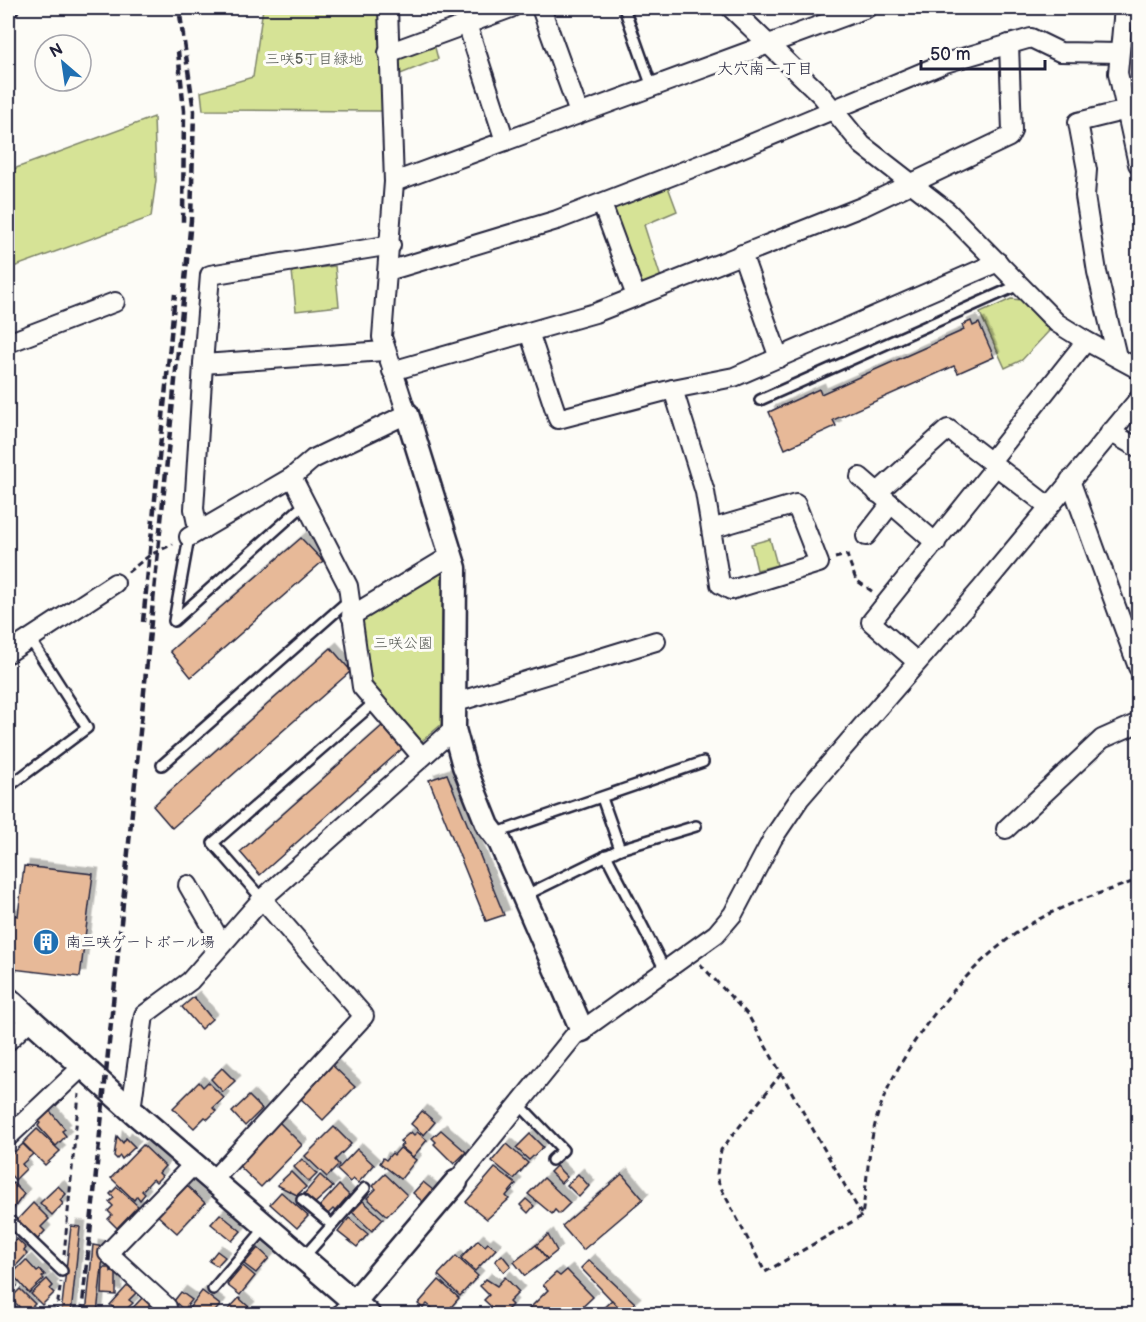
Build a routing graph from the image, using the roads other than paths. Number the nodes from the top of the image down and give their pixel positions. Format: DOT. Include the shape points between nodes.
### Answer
graph roads {
  1 [pos="389,8"];
  2 [pos="511,8"];
  3 [pos="541,8"];
  4 [pos="624,8"];
  5 [pos="731,8"];
  6 [pos="867,8"];
  7 [pos="1124,8"];
  8 [pos="467,24"];
  9 [pos="770,43"];
  10 [pos="1009,44"];
  11 [pos="388,52"];
  12 [pos="1119,53"];
  13 [pos="652,87"];
  14 [pos="831,109"];
  15 [pos="1127,110"];
  16 [pos="579,113"];
  17 [pos="505,141"];
  18 [pos="1138,164"];
  19 [pos="394,182"];
  20 [pos="913,184"];
  21 [pos="602,204"];
  22 [pos="391,245"];
  23 [pos="742,254"];
  24 [pos="998,262"];
  25 [pos="388,272"];
  26 [pos="1021,284"];
  27 [pos="636,296"];
  28 [pos="115,302"];
  29 [pos="529,332"];
  30 [pos="1086,341"];
  31 [pos="8,343"];
  32 [pos="384,351"];
  33 [pos="1117,357"];
  34 [pos="779,358"];
  35 [pos="203,364"];
  36 [pos="1138,369"];
  37 [pos="392,370"];
  38 [pos="673,389"];
  39 [pos="760,400"];
  40 [pos="1138,400"];
  41 [pos="407,414"];
  42 [pos="1110,432"];
  43 [pos="1138,447"];
  44 [pos="994,464"];
  45 [pos="292,477"];
  46 [pos="860,477"];
  47 [pos="1070,480"];
  48 [pos="884,499"];
  49 [pos="307,502"];
  50 [pos="1048,506"];
  51 [pos="711,529"];
  52 [pos="196,534"];
  53 [pos="866,536"];
  54 [pos="936,543"];
  55 [pos="452,555"];
  56 [pos="116,583"];
  57 [pos="350,608"];
  58 [pos="30,639"];
  59 [pos="656,641"];
  60 [pos="8,652"];
  61 [pos="916,661"];
  62 [pos="1138,667"];
  63 [pos="375,702"];
  64 [pos="454,703"];
  65 [pos="1138,723"];
  66 [pos="454,729"];
  67 [pos="422,757"];
  68 [pos="703,762"];
  69 [pos="162,765"];
  70 [pos="8,787"];
  71 [pos="602,798"];
  72 [pos="696,826"];
  73 [pos="1006,829"];
  74 [pos="494,834"];
  75 [pos="620,849"];
  76 [pos="606,855"];
  77 [pos="188,885"];
  78 [pos="523,897"];
  79 [pos="262,899"];
  80 [pos="222,944"];
  81 [pos="665,970"];
  82 [pos="8,999"];
  83 [pos="30,1019"];
  84 [pos="582,1030"];
  85 [pos="8,1041"];
  86 [pos="81,1075"];
  87 [pos="519,1104"];
  88 [pos="131,1110"];
  89 [pos="8,1137"];
  90 [pos="552,1160"];
  91 [pos="195,1163"];
  92 [pos="213,1180"];
  93 [pos="456,1182"];
  94 [pos="365,1188"];
  95 [pos="302,1200"];
  96 [pos="8,1220"];
  97 [pos="332,1225"];
  98 [pos="267,1227"];
  99 [pos="303,1258"];
  100 [pos="62,1271"];
  101 [pos="213,1289"];
  102 [pos="167,1308"];
  103 [pos="356,1310"];
  1 -- 11 [label="street"];
  2 -- 8 [label="street"];
  3 -- 16 [label="street"];
  4 -- 13 [label="lane"];
  5 -- 9 [label="street"];
  6 -- 9 [label="street"];
  7 -- 12 [label="street"];
  8 -- 11 [label="street"];
  8 -- 17 [label="street"];
  9 -- 13 [label="street"];
  9 -- 14 [label="street"];
  10 -- 12 [label="street" via="1031,38 1060,52"];
  10 -- 14 [label="street" via="945,63"];
  10 -- 20 [label="street" via="1009,137"];
  11 -- 19 [label="street"];
  12 -- 15 [label="street" via="1118,73"];
  13 -- 16 [label="street"];
  14 -- 20 [label="street" via="862,145"];
  14 -- 21 [label="street"];
  15 -- 18 [label="street"];
  15 -- 33 [label="street" via="1078,122 1097,272"];
  16 -- 17 [label="street"];
  17 -- 19 [label="street"];
  19 -- 22 [label="street"];
  20 -- 23 [label="street"];
  20 -- 24 [label="street" via="947,211"];
  21 -- 25 [label="street"];
  21 -- 27 [label="street"];
  22 -- 25 [label="street"];
  22 -- 35 [label="street" via="210,275"];
  23 -- 27 [label="street"];
  23 -- 34 [label="street"];
  24 -- 26 [label="street"];
  24 -- 34 [label="street"];
  25 -- 32 [label="street"];
  26 -- 30 [label="street" via="1058,323"];
  26 -- 39 [label="lane"];
  27 -- 29 [label="street" via="595,313"];
  28 -- 31 [label="street"];
  29 -- 37 [label="street"];
  29 -- 38 [label="street" via="558,419"];
  30 -- 33 [label="street"];
  30 -- 44 [label="street"];
  32 -- 35 [label="street"];
  32 -- 37 [label="street"];
  33 -- 36 [label="street"];
  34 -- 38 [label="street" via="734,377"];
  35 -- 52 [label="street" via="194,509"];
  37 -- 41 [label="street"];
  38 -- 51 [label="street" via="705,492"];
  40 -- 42 [label="street"];
  41 -- 45 [label="street" via="313,459"];
  41 -- 55 [label="street"];
  42 -- 43 [label="street"];
  42 -- 47 [label="street"];
  44 -- 48 [label="street" via="948,429"];
  44 -- 50 [label="street"];
  44 -- 54 [label="street"];
  45 -- 49 [label="street"];
  45 -- 52 [label="street"];
  46 -- 48 [label="street"];
  47 -- 50 [label="street"];
  47 -- 62 [label="street"];
  48 -- 53 [label="street"];
  48 -- 54 [label="street"];
  49 -- 52 [label="lane" via="174,621"];
  49 -- 57 [label="street" via="348,586"];
  50 -- 61 [label="street"];
  51 -- 51 [label="street" via="720,584 731,590 819,563 796,504"];
  54 -- 61 [label="street" via="871,622"];
  55 -- 57 [label="street"];
  55 -- 64 [label="street"];
  56 -- 58 [label="street"];
  57 -- 63 [label="street" via="362,687"];
  57 -- 69 [label="lane"];
  58 -- 60 [label="street"];
  58 -- 70 [label="lane" via="87,728"];
  59 -- 64 [label="street"];
  61 -- 81 [label="street" via="800,798 773,838 733,914 716,934"];
  63 -- 67 [label="street"];
  63 -- 79 [label="lane" via="213,843"];
  64 -- 66 [label="street"];
  65 -- 73 [label="street" via="1102,739"];
  66 -- 67 [label="street"];
  66 -- 74 [label="street" via="464,766"];
  67 -- 79 [label="street"];
  68 -- 71 [label="lane"];
  71 -- 74 [label="lane"];
  71 -- 75 [label="lane"];
  72 -- 75 [label="lane"];
  74 -- 78 [label="street" via="501,842"];
  75 -- 76 [label="lane"];
  76 -- 78 [label="lane"];
  76 -- 81 [label="lane"];
  77 -- 80 [label="street"];
  78 -- 84 [label="street"];
  79 -- 80 [label="street"];
  79 -- 92 [label="street" via="364,1016"];
  80 -- 88 [label="street" via="190,981 144,1016"];
  81 -- 84 [label="street"];
  82 -- 83 [label="street"];
  83 -- 85 [label="street"];
  83 -- 86 [label="street"];
  84 -- 87 [label="street"];
  86 -- 88 [label="street"];
  86 -- 89 [label="street"];
  87 -- 90 [label="lane" via="562,1150"];
  87 -- 93 [label="street"];
  88 -- 91 [label="street"];
  91 -- 92 [label="street"];
  91 -- 102 [label="street" via="108,1253"];
  92 -- 98 [label="street"];
  93 -- 103 [label="street"];
  94 -- 97 [label="lane"];
  95 -- 97 [label="lane"];
  96 -- 100 [label="lane"];
  97 -- 99 [label="lane"];
  98 -- 99 [label="street"];
  98 -- 101 [label="lane"];
  99 -- 103 [label="street"];
}
